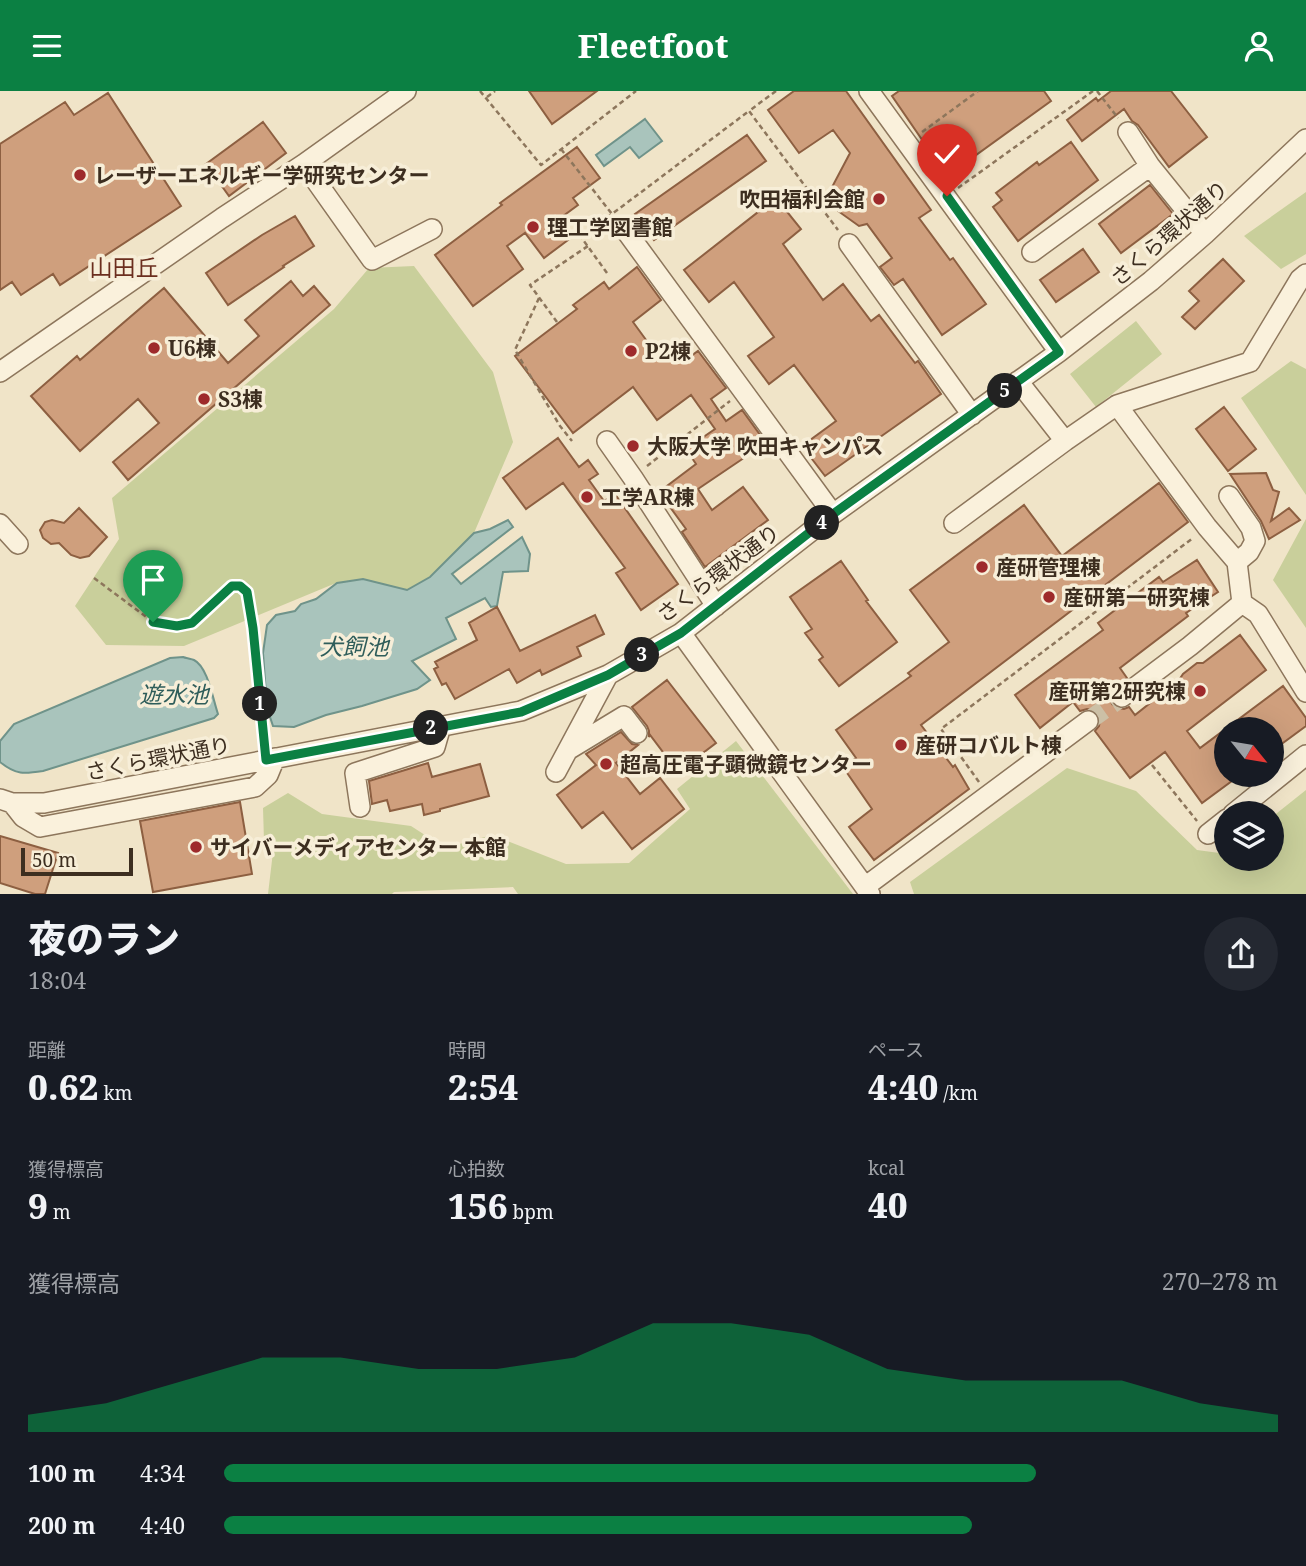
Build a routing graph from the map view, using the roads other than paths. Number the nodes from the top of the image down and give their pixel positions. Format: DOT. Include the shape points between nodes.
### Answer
graph roads {
  1 [pos="406,91"];
  2 [pos="869,91"];
  3 [pos="1128,132"];
  4 [pos="1306,139"];
  5 [pos="304,164"];
  6 [pos="1150,166"];
  7 [pos="432,229"];
  8 [pos="626,231"];
  9 [pos="1205,234"];
  10 [pos="849,244"];
  11 [pos="1032,252"];
  12 [pos="1306,274"];
  13 [pos="1059,352"];
  14 [pos="0,372"];
  15 [pos="1018,381"];
  16 [pos="1116,405"];
  17 [pos="972,415"];
  18 [pos="1065,440"];
  19 [pos="607,441"];
  20 [pos="1228,496"];
  21 [pos="833,514"];
  22 [pos="954,523"];
  23 [pos="0,524"];
  24 [pos="18,544"];
  25 [pos="1237,562"];
  26 [pos="1242,603"];
  27 [pos="716,606"];
  28 [pos="681,633"];
  29 [pos="608,675"];
  30 [pos="1306,692"];
  31 [pos="1122,697"];
  32 [pos="1088,721"];
  33 [pos="441,726"];
  34 [pos="636,733"];
  35 [pos="568,751"];
  36 [pos="1306,755"];
  37 [pos="556,772"];
  38 [pos="6,801"];
  39 [pos="1249,801"];
  40 [pos="360,807"];
  41 [pos="1214,829"];
  42 [pos="1208,834"];
  43 [pos="868,890"];
  1 -- 5 [label="lane"];
  2 -- 13 [label="lane"];
  3 -- 6 [label="lane"];
  4 -- 9 [label="lane, さくら環状通り"];
  5 -- 7 [label="lane" via="372,260"];
  5 -- 14 [label="lane"];
  6 -- 9 [label="lane"];
  6 -- 11 [label="lane"];
  8 -- 21 [label="lane"];
  9 -- 13 [label="lane, さくら環状通り"];
  10 -- 17 [label="lane"];
  12 -- 16 [label="lane" via="1250,362"];
  13 -- 15 [label="lane, さくら環状通り"];
  15 -- 17 [label="lane, さくら環状通り"];
  15 -- 18 [label="lane"];
  16 -- 18 [label="lane"];
  16 -- 25 [label="lane"];
  17 -- 21 [label="lane, さくら環状通り"];
  18 -- 22 [label="lane"];
  19 -- 27 [label="lane"];
  20 -- 25 [label="lane" via="1255,541"];
  21 -- 27 [label="lane, さくら環状通り"];
  23 -- 24 [label="lane"];
  25 -- 26 [label="lane"];
  26 -- 30 [label="lane" via="1258,614"];
  26 -- 31 [label="lane"];
  27 -- 28 [label="lane, さくら環状通り"];
  28 -- 29 [label="lane, さくら環状通り"];
  28 -- 43 [label="lane"];
  29 -- 33 [label="lane, さくら環状通り" via="521,712"];
  29 -- 35 [label="lane"];
  32 -- 43 [label="lane"];
  33 -- 38 [label="lane, さくら環状通り" via="44,803"];
  33 -- 40 [label="lane" via="435,747 355,773"];
  34 -- 35 [label="lane" via="624,716"];
  35 -- 37 [label="lane"];
  36 -- 39 [label="lane"];
  41 -- 42 [label="lane"];
}
